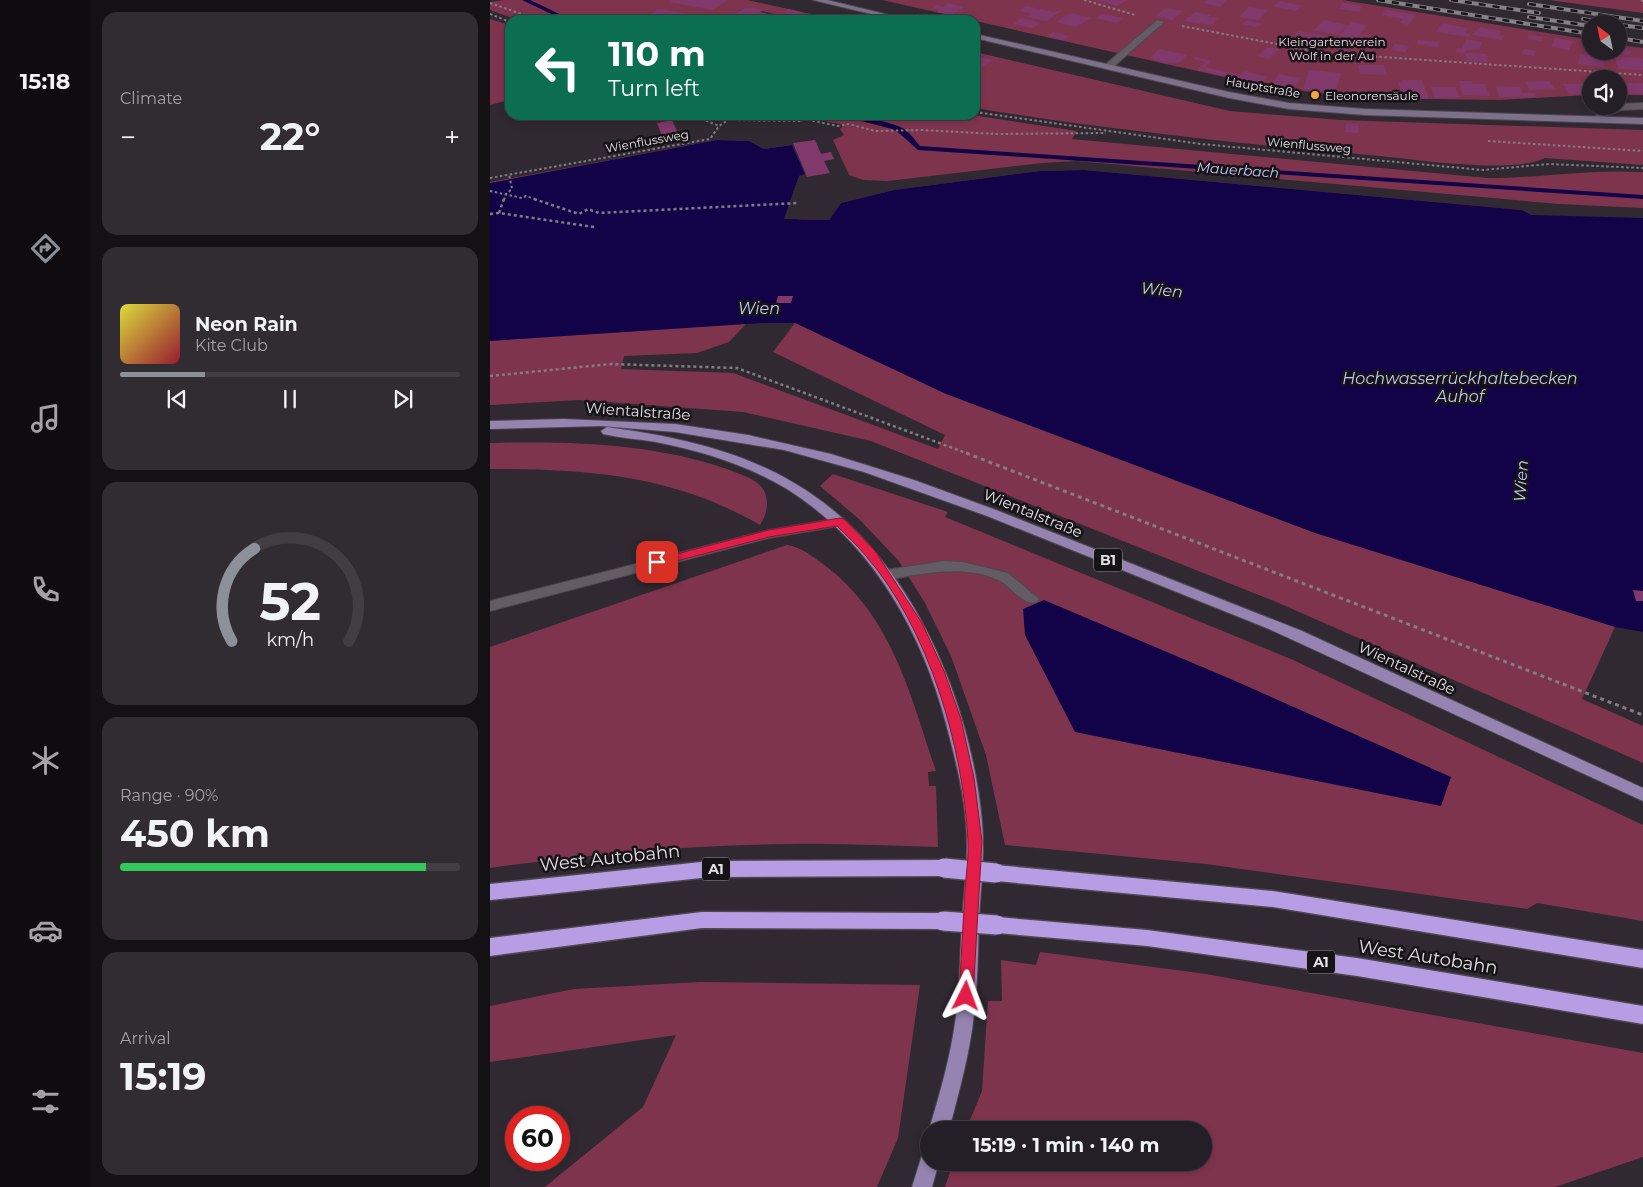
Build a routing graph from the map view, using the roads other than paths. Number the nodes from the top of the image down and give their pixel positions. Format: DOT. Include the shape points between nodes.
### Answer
graph roads {
  1 [pos="817,0"];
  2 [pos="884,15"];
  3 [pos="1160,22"];
  4 [pos="980,37"];
  5 [pos="1108,67"];
  6 [pos="1643,106"];
  7 [pos="1593,119"];
  8 [pos="1643,120"];
  9 [pos="544,422"];
  10 [pos="490,425"];
  11 [pos="840,522"];
  12 [pos="886,575"];
  13 [pos="1032,599"];
  14 [pos="490,606"];
  15 [pos="1643,795"];
  16 [pos="490,892"];
  17 [pos="490,948"];
  18 [pos="1643,959"];
  19 [pos="1643,1015"];
  20 [pos="941,1121"];
  21 [pos="926,1171"];
  22 [pos="922,1187"];
  1 -- 2 [label="main road"];
  3 -- 5 [label="lane"];
  4 -- 5 [label="main road, Hauptstraße"];
  5 -- 7 [label="main road, Hauptstraße" via="1229,95 1313,109"];
  6 -- 7 [label="lane" via="1619,107"];
  7 -- 8 [label="main road, Hauptstraße"];
  9 -- 10 [label="main road, Wientalstraße / B1"];
  9 -- 11 [label="main road" via="624,433 724,456 792,487"];
  9 -- 15 [label="main road, Wientalstraße / B1" via="625,424 703,432 783,446 869,470 978,508 1295,634"];
  11 -- 12 [label="main road"];
  11 -- 14 [label="lane" via="769,534"];
  12 -- 13 [label="lane" via="944,566 963,567 1003,576"];
  12 -- 20 [label="main road" via="918,626 955,719 968,778 975,842 965,1016"];
  16 -- 18 [label="highway, West Autobahn / A1, bridge" via="711,869 944,868 1273,900"];
  17 -- 19 [label="highway, West Autobahn / A1, bridge" via="702,920 943,921 1147,938 1357,967"];
  21 -- 22 [label="main road"];
}
